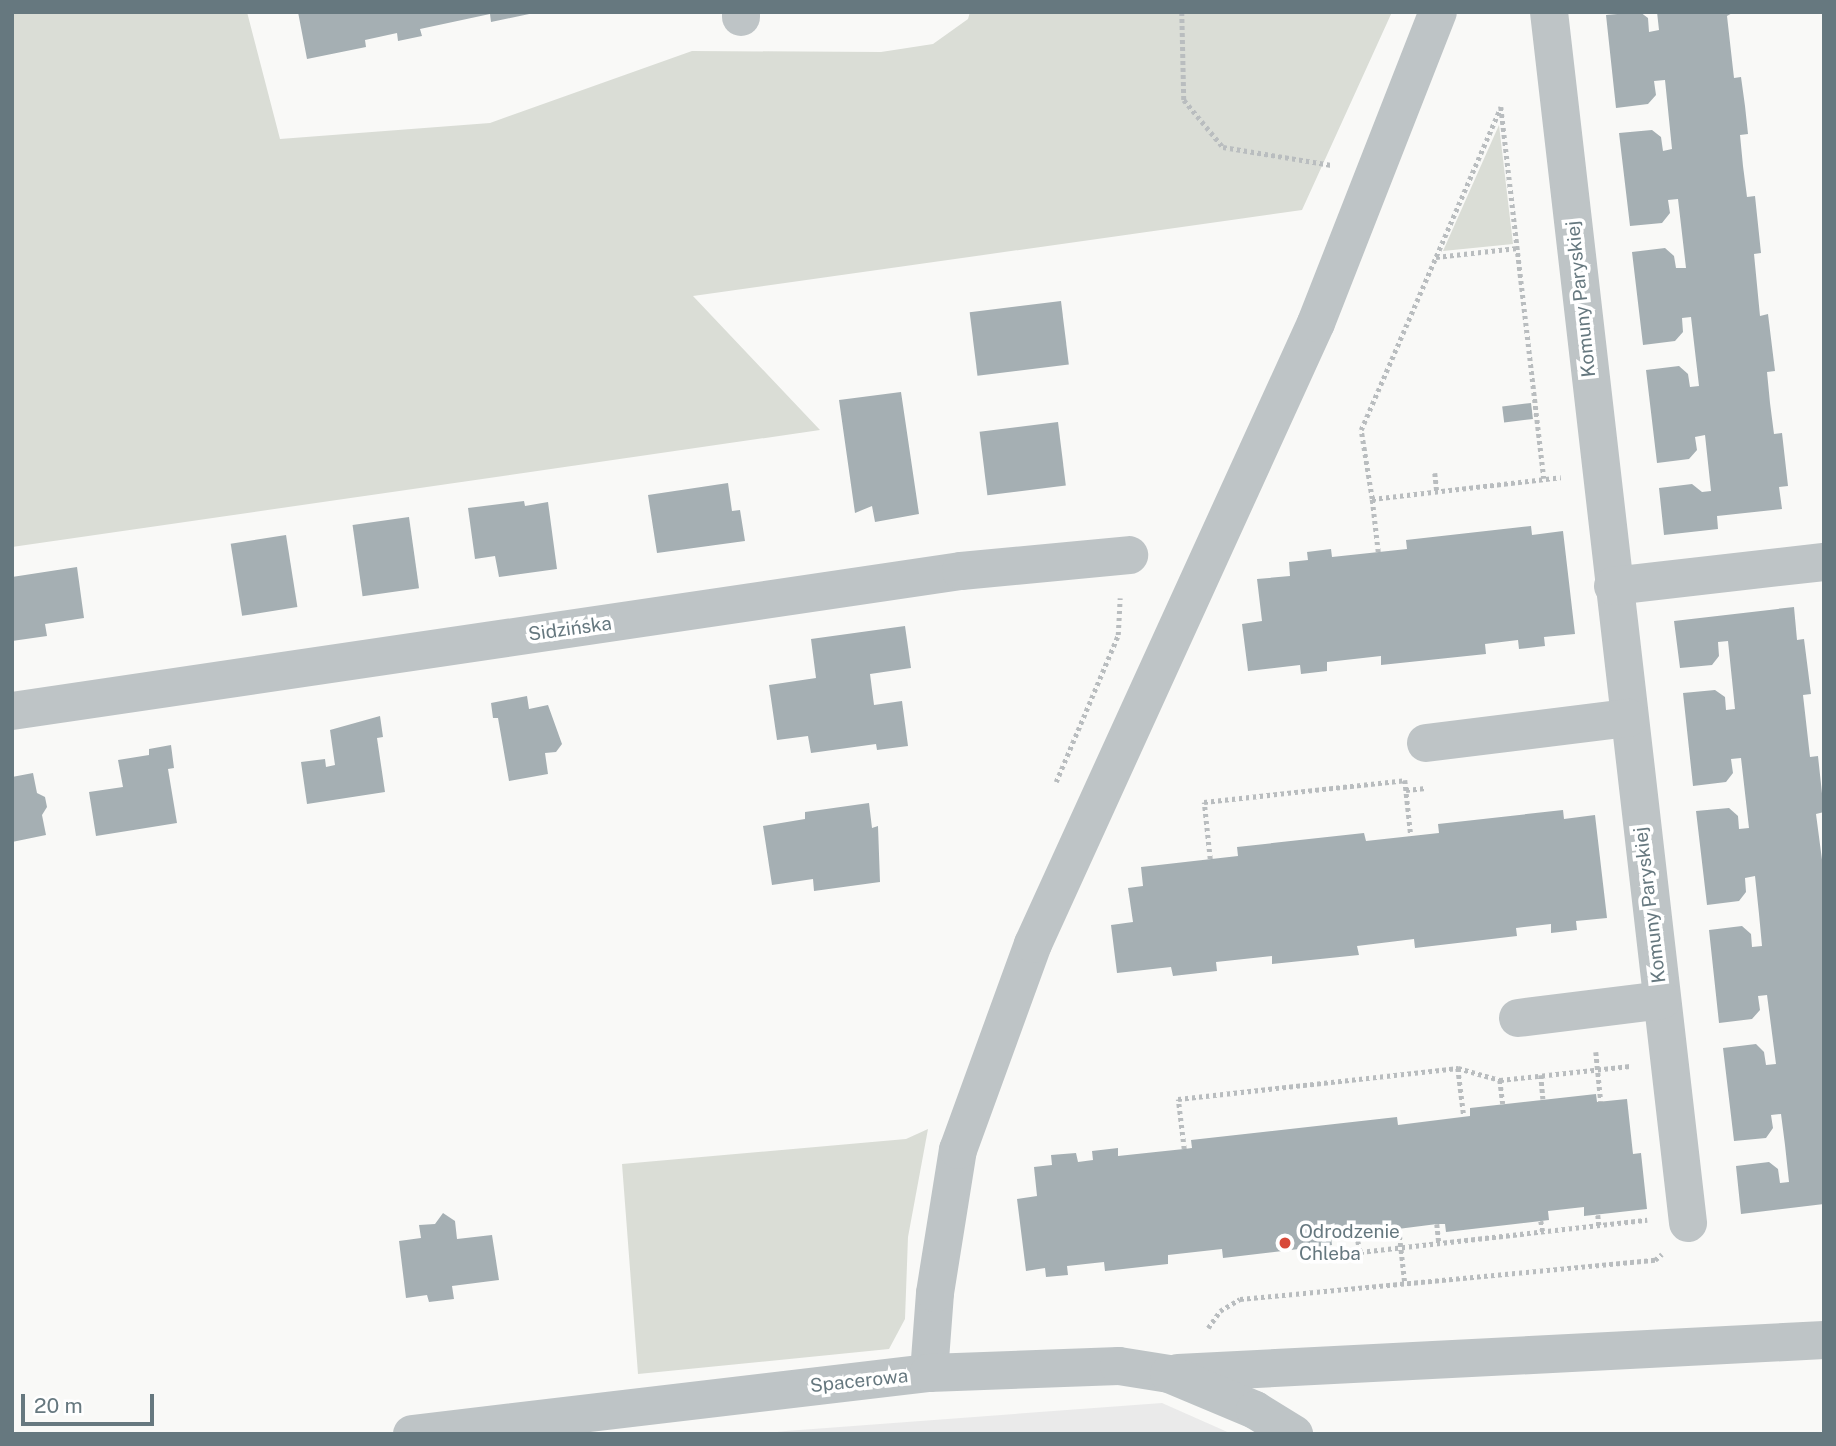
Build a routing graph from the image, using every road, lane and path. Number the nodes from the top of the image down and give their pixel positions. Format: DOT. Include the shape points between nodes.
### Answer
graph roads {
  1 [pos="1182,12"];
  2 [pos="1438,12"];
  3 [pos="1549,12"];
  4 [pos="1374,173"];
  5 [pos="1518,248"];
  6 [pos="1436,257"];
  7 [pos="1435,473"];
  8 [pos="1565,477"];
  9 [pos="1544,479"];
  10 [pos="1437,491"];
  11 [pos="1372,499"];
  12 [pos="1378,552"];
  13 [pos="1129,555"];
  14 [pos="1824,562"];
  15 [pos="1613,586"];
  16 [pos="1116,592"];
  17 [pos="12,711"];
  18 [pos="1628,718"];
  19 [pos="1426,743"];
  20 [pos="1055,786"];
  21 [pos="1411,836"];
  22 [pos="1210,859"];
  23 [pos="1662,1000"];
  24 [pos="1518,1018"];
  25 [pos="1606,1051"];
  26 [pos="1458,1068"];
  27 [pos="1597,1069"];
  28 [pos="1541,1075"];
  29 [pos="1636,1078"];
  30 [pos="1500,1080"];
  31 [pos="1543,1099"];
  32 [pos="1601,1102"];
  33 [pos="1503,1104"];
  34 [pos="1464,1117"];
  35 [pos="1184,1149"];
  36 [pos="1598,1215"];
  37 [pos="1541,1221"];
  38 [pos="1437,1224"];
  39 [pos="1599,1225"];
  40 [pos="1399,1229"];
  41 [pos="1669,1230"];
  42 [pos="1543,1232"];
  43 [pos="1357,1234"];
  44 [pos="1438,1243"];
  45 [pos="1401,1248"];
  46 [pos="1405,1283"];
  47 [pos="1824,1340"];
  48 [pos="929,1373"];
  49 [pos="1169,1374"];
  50 [pos="412,1434"];
  51 [pos="1294,1434"];
  1 -- 4 [label="path" via="1184,100 1223,147"];
  2 -- 4 [label="street"];
  3 -- 15 [label="street, Komuny Paryskiej"];
  4 -- 48 [label="street" via="1315,323 1032,944 958,1150 935,1293"];
  5 -- 6 [label="path"];
  5 -- 6 [label="path" via="1502,107"];
  5 -- 9 [label="path"];
  6 -- 11 [label="path" via="1361,430"];
  7 -- 10 [label="path"];
  8 -- 9 [label="path"];
  9 -- 10 [label="path"];
  10 -- 11 [label="path"];
  11 -- 12 [label="path"];
  13 -- 17 [label="street, Sidzińska" via="961,571"];
  14 -- 15 [label="street"];
  15 -- 18 [label="street, Komuny Paryskiej"];
  16 -- 20 [label="path" via="1122,602 1118,635"];
  18 -- 19 [label="street"];
  18 -- 23 [label="street, Komuny Paryskiej"];
  21 -- 22 [label="path" via="1405,780 1204,802"];
  23 -- 24 [label="street"];
  23 -- 41 [label="street, Komuny Paryskiej"];
  25 -- 27 [label="path" via="1595,1052"];
  26 -- 30 [label="path"];
  26 -- 34 [label="path"];
  26 -- 35 [label="path" via="1178,1099"];
  27 -- 28 [label="path"];
  27 -- 29 [label="path" via="1634,1065"];
  27 -- 32 [label="path"];
  28 -- 30 [label="path"];
  28 -- 31 [label="path"];
  30 -- 33 [label="path"];
  36 -- 39 [label="path"];
  37 -- 42 [label="path"];
  38 -- 44 [label="path"];
  39 -- 41 [label="path"];
  39 -- 42 [label="path"];
  40 -- 45 [label="path"];
  41 -- 46 [label="path" via="1662,1256 1655,1260"];
  42 -- 44 [label="path"];
  43 -- 45 [label="path" via="1360,1252"];
  44 -- 45 [label="path"];
  45 -- 46 [label="path"];
  46 -- 49 [label="path" via="1240,1299 1220,1311"];
  47 -- 49 [label="street"];
  48 -- 49 [label="street, Spacerowa" via="1119,1366"];
  48 -- 50 [label="street, Spacerowa"];
  49 -- 51 [label="street, Spacerowa" via="1255,1410"];
}
